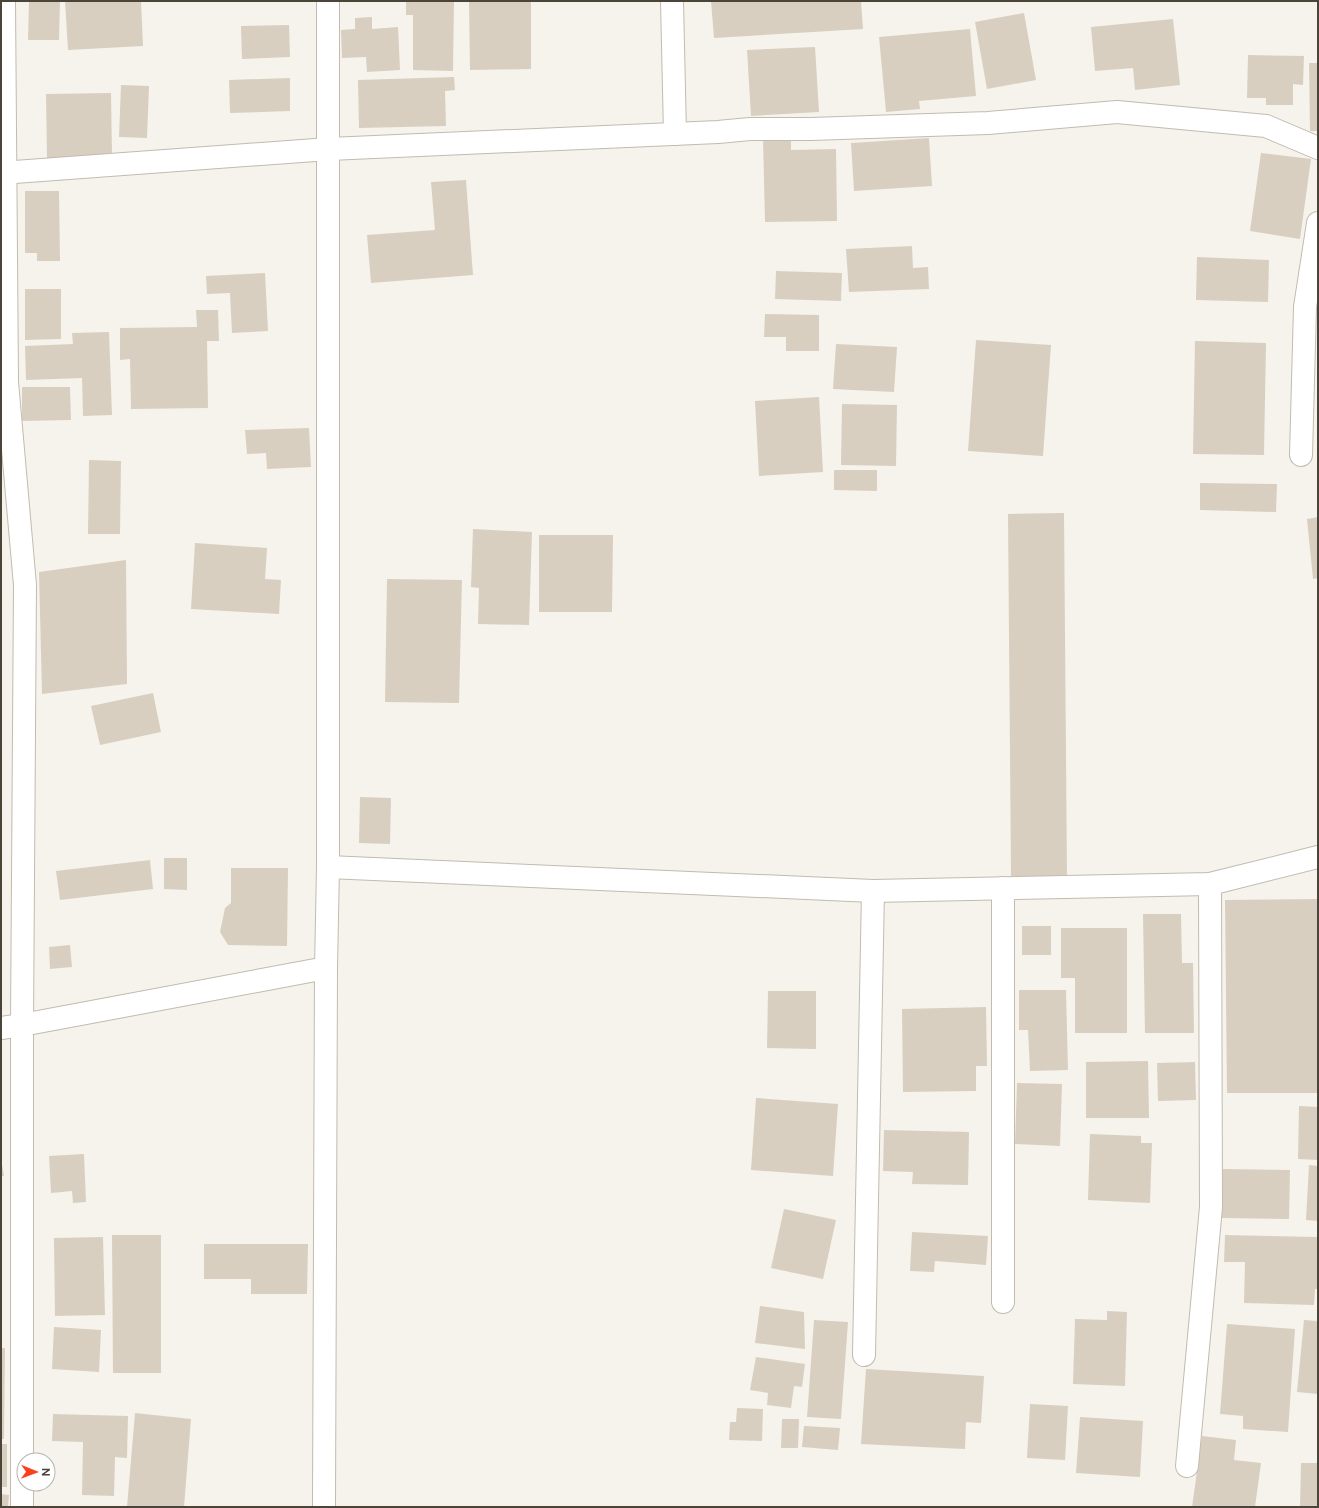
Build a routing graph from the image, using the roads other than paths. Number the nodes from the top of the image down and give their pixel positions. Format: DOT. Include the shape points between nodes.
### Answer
graph roads {
  1 [pos="4,1"];
  2 [pos="328,1"];
  3 [pos="672,1"];
  4 [pos="675,134"];
  5 [pos="1318,148"];
  6 [pos="329,149"];
  7 [pos="3,173"];
  8 [pos="1318,223"];
  9 [pos="1301,455"];
  10 [pos="1318,857"];
  11 [pos="328,867"];
  12 [pos="1210,884"];
  13 [pos="1003,888"];
  14 [pos="873,892"];
  15 [pos="326,968"];
  16 [pos="11,1027"];
  17 [pos="1003,1302"];
  18 [pos="864,1355"];
  19 [pos="1187,1466"];
  20 [pos="22,1507"];
  21 [pos="324,1507"];
  1 -- 7 [label="street"];
  2 -- 6 [label="street"];
  3 -- 4 [label="street"];
  4 -- 5 [label="street" via="750,129 988,123 1117,112 1266,126"];
  4 -- 6 [label="street"];
  6 -- 7 [label="street"];
  6 -- 11 [label="street"];
  7 -- 16 [label="street" via="7,382 25,585"];
  8 -- 9 [label="street" via="1305,306"];
  10 -- 12 [label="street"];
  11 -- 14 [label="street"];
  11 -- 15 [label="street"];
  12 -- 13 [label="street"];
  12 -- 19 [label="street" via="1211,1207"];
  13 -- 14 [label="street"];
  13 -- 17 [label="street"];
  14 -- 18 [label="street"];
  15 -- 16 [label="street"];
  15 -- 21 [label="street"];
  16 -- 20 [label="street"];
}
